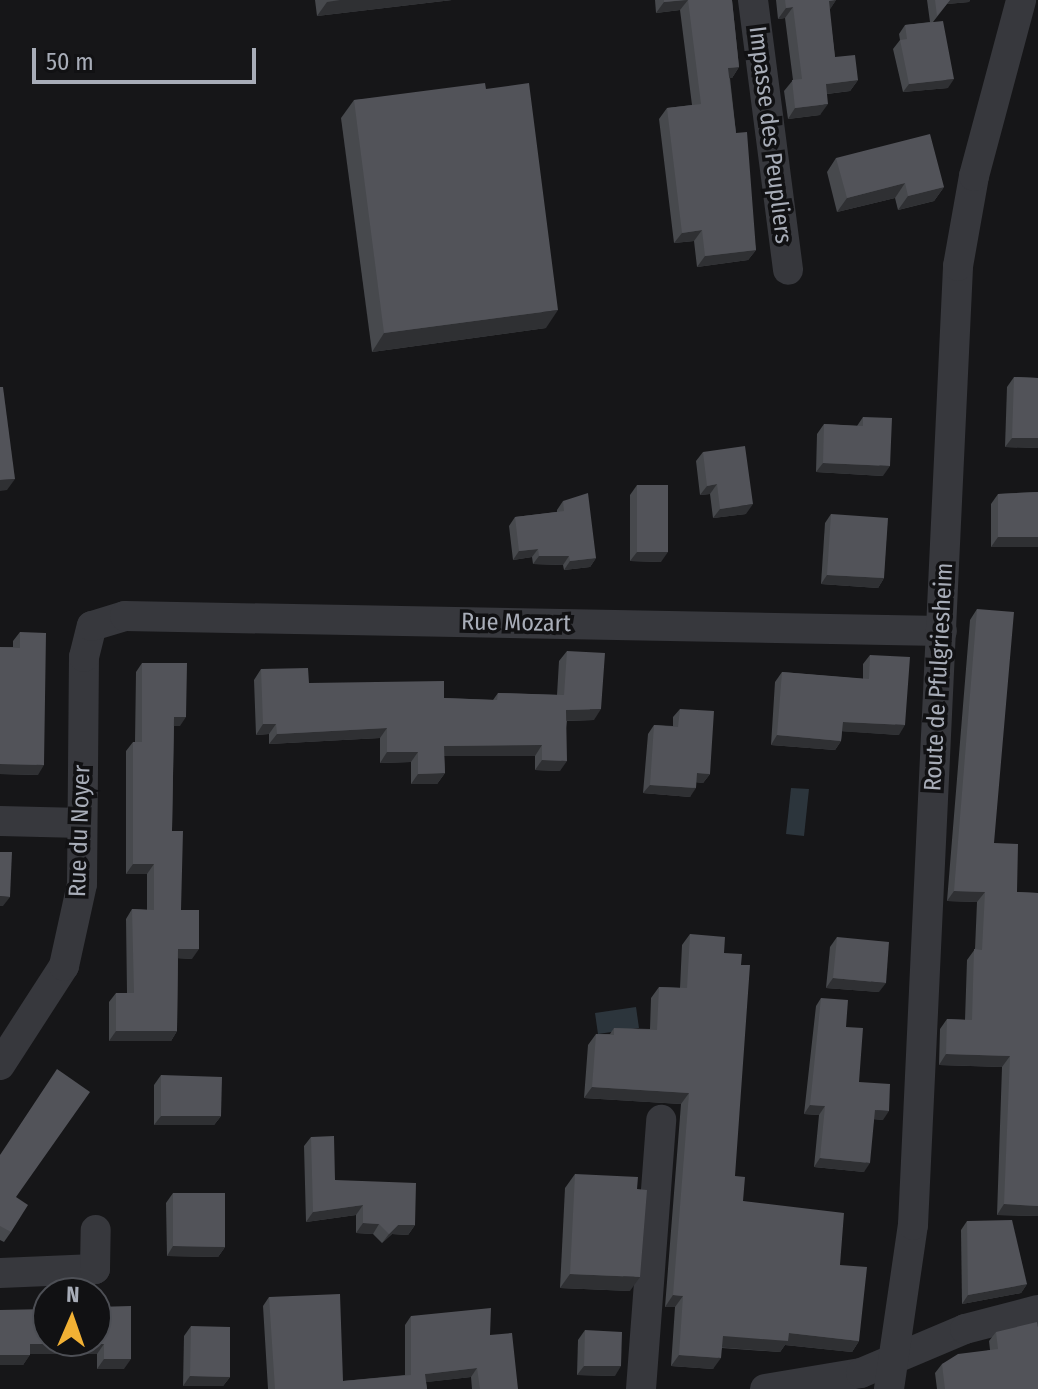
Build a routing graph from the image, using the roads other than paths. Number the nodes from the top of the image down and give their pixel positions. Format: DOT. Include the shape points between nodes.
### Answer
graph roads {
  1 [pos="753,0"];
  2 [pos="1021,0"];
  3 [pos="788,270"];
  4 [pos="92,626"];
  5 [pos="942,631"];
  6 [pos="0,821"];
  7 [pos="82,823"];
  8 [pos="0,1065"];
  9 [pos="661,1120"];
  10 [pos="96,1230"];
  11 [pos="0,1273"];
  12 [pos="1038,1310"];
  13 [pos="891,1374"];
  14 [pos="641,1389"];
  15 [pos="765,1389"];
  1 -- 3 [label="street, Impasse des Peupliers"];
  2 -- 5 [label="street, Route de Pfulgriesheim" via="974,176 958,266"];
  4 -- 5 [label="street, Rue Mozart" via="125,616"];
  4 -- 7 [label="street, Rue du Noyer" via="84,657"];
  5 -- 13 [label="street, Route de Pfulgriesheim" via="913,1225"];
  6 -- 7 [label="street"];
  7 -- 8 [label="street, Rue du Noyer" via="82,884 64,966"];
  9 -- 14 [label="street"];
  10 -- 11 [label="street" via="95,1269"];
  12 -- 13 [label="street" via="965,1329"];
  13 -- 15 [label="street"];
}
